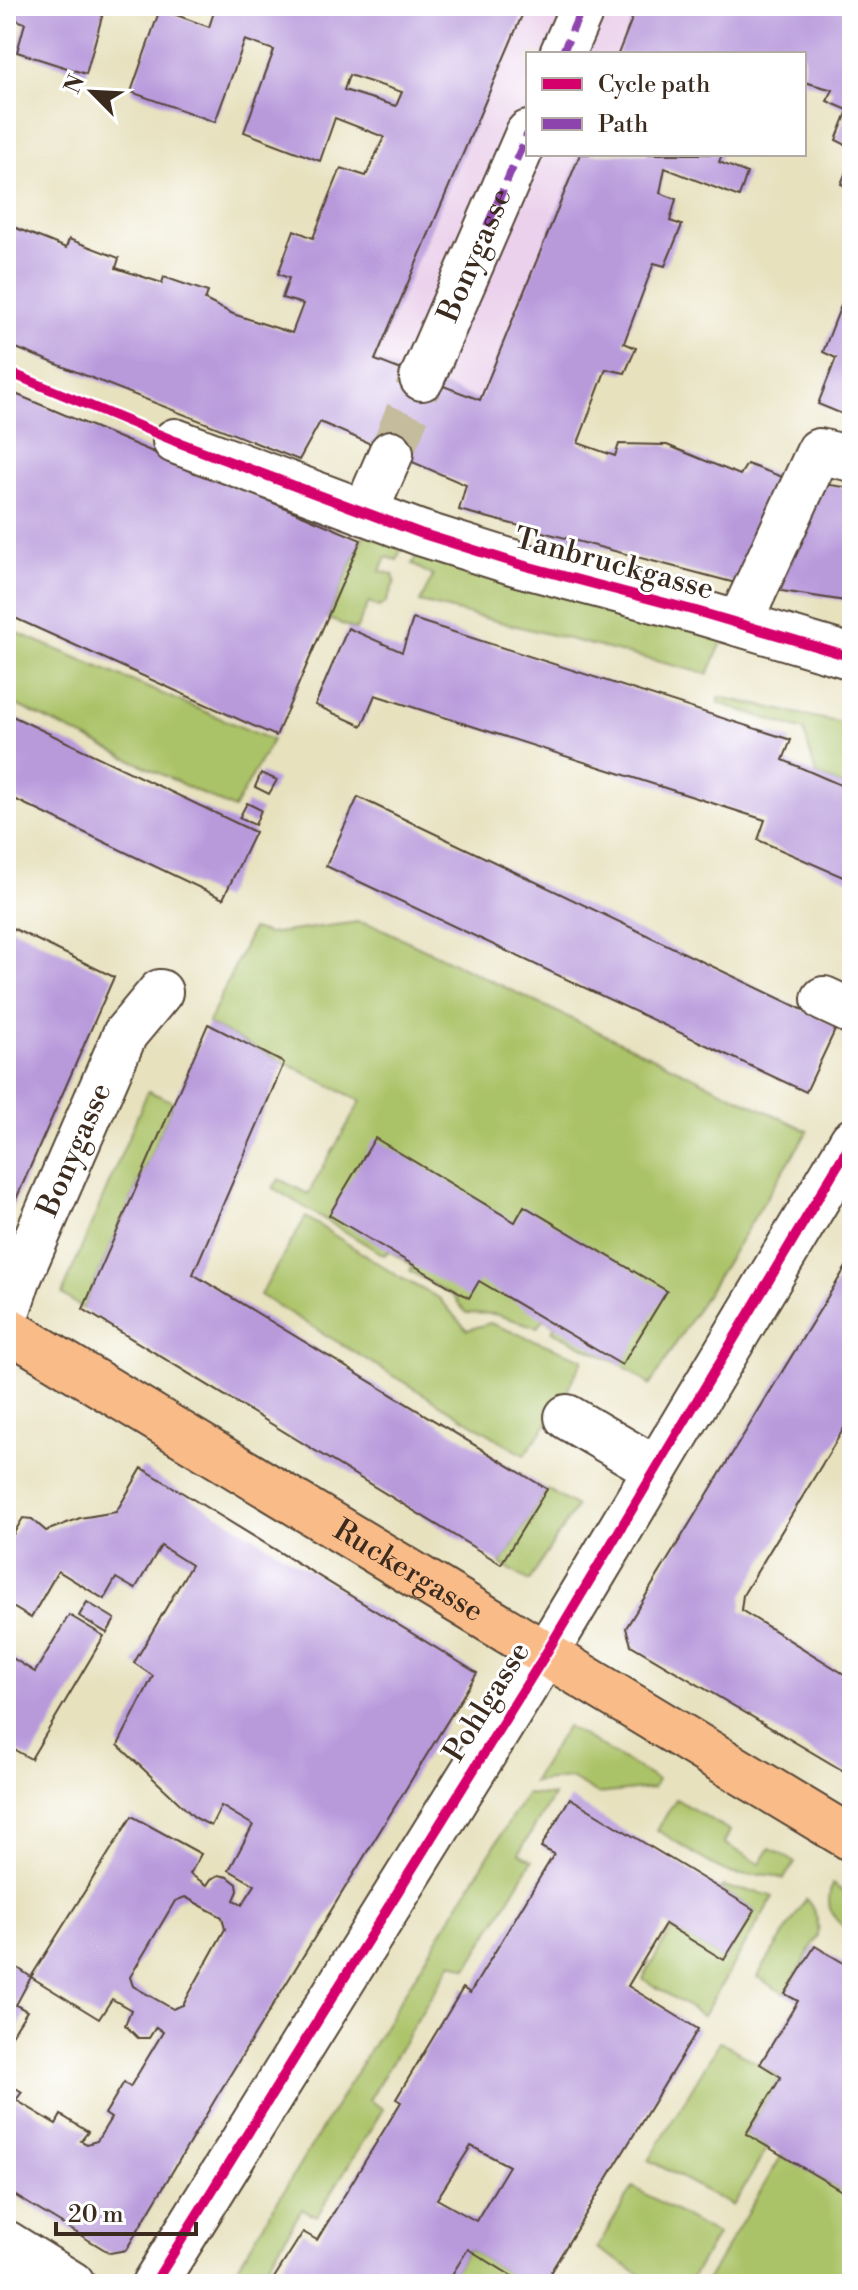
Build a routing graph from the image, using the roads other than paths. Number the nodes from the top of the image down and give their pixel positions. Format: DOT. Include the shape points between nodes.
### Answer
graph roads {
  1 [pos="583,6"];
  2 [pos="563,52"];
  3 [pos="526,138"];
  4 [pos="422,378"];
  5 [pos="175,441"];
  6 [pos="391,453"];
  7 [pos="852,459"];
  8 [pos="365,513"];
  9 [pos="739,624"];
  10 [pos="852,657"];
  11 [pos="160,992"];
  12 [pos="852,1141"];
  13 [pos="6,1316"];
  14 [pos="6,1328"];
  15 [pos="567,1417"];
  16 [pos="656,1469"];
  17 [pos="545,1655"];
  18 [pos="852,1839"];
  19 [pos="6,2243"];
  20 [pos="72,2284"];
  21 [pos="154,2284"];
  1 -- 2 [label="street"];
  3 -- 4 [label="street, Bonygasse"];
  5 -- 8 [label="street, Tanbruckgasse"];
  6 -- 8 [label="street"];
  7 -- 9 [label="street" via="819,451"];
  8 -- 9 [label="street, Tanbruckgasse" via="522,565"];
  9 -- 10 [label="street, Tanbruckgasse"];
  11 -- 13 [label="street, Bonygasse" via="125,1034"];
  12 -- 16 [label="street, Pohlgasse"];
  14 -- 17 [label="main road, Ruckergasse"];
  15 -- 16 [label="street"];
  16 -- 17 [label="street, Pohlgasse"];
  17 -- 18 [label="main road, Ruckergasse"];
  17 -- 21 [label="street, Pohlgasse"];
  19 -- 20 [label="street"];
}
